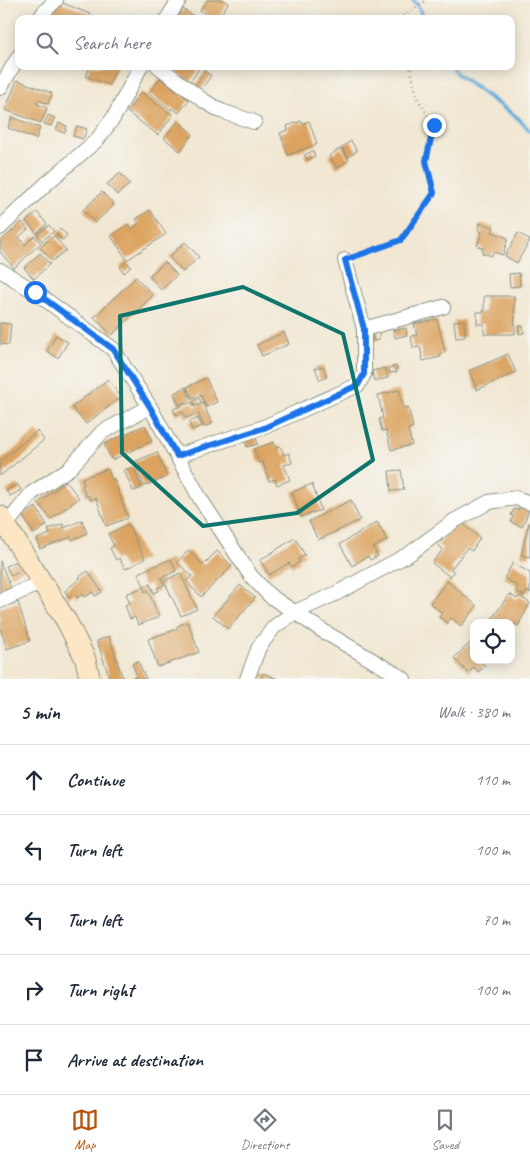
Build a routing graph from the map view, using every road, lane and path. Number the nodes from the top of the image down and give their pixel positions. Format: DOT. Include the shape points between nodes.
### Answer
graph roads {
  1 [pos="56,0"];
  2 [pos="179,0"];
  3 [pos="428,0"];
  4 [pos="42,15"];
  5 [pos="170,15"];
  6 [pos="405,15"];
  7 [pos="15,63"];
  8 [pos="139,70"];
  9 [pos="164,70"];
  10 [pos="411,70"];
  11 [pos="0,88"];
  12 [pos="254,122"];
  13 [pos="0,228"];
  14 [pos="345,260"];
  15 [pos="0,270"];
  16 [pos="444,307"];
  17 [pos="364,329"];
  18 [pos="150,407"];
  19 [pos="177,456"];
  20 [pos="530,503"];
  21 [pos="3,520"];
  22 [pos="42,582"];
  23 [pos="0,601"];
  24 [pos="295,612"];
  25 [pos="90,679"];
  26 [pos="247,679"];
  27 [pos="404,679"];
  1 -- 4 [label="street"];
  2 -- 5 [label="street"];
  3 -- 6 [label="path"];
  7 -- 11 [label="street"];
  8 -- 13 [label="street" via="114,117 97,140"];
  9 -- 12 [label="street" via="221,111"];
  10 -- 14 [label="path" via="417,98 434,125 426,161 434,193 401,240"];
  14 -- 17 [label="street"];
  15 -- 18 [label="street" via="113,349"];
  16 -- 17 [label="street"];
  17 -- 19 [label="street" via="364,374 358,385 264,428"];
  18 -- 19 [label="street"];
  18 -- 21 [label="street" via="102,432 70,468 32,493"];
  19 -- 24 [label="street" via="201,500 251,576 270,596"];
  20 -- 24 [label="street" via="516,498 489,502 454,521 409,554"];
  21 -- 22 [label="street"];
  22 -- 23 [label="street"];
  22 -- 25 [label="street" via="85,658"];
  24 -- 26 [label="street" via="274,627 259,647"];
  24 -- 27 [label="street"];
}
